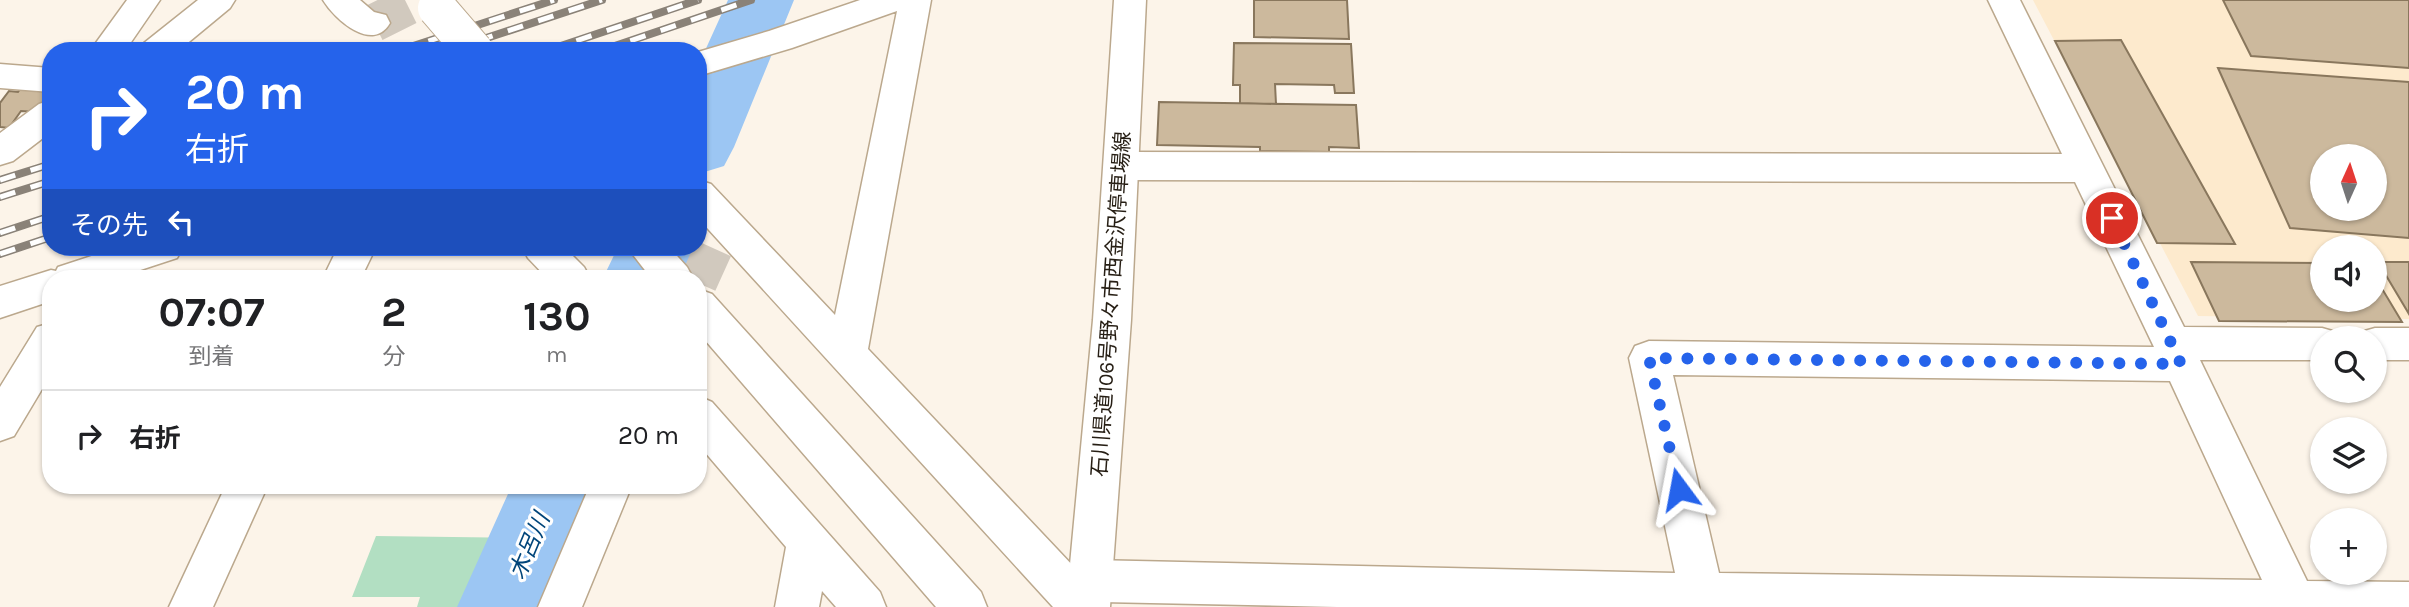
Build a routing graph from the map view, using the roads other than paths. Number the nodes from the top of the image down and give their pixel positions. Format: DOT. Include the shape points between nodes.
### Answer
graph roads {
  1 [pos="144,0"];
  2 [pos="219,0"];
  3 [pos="339,0"];
  4 [pos="894,0"];
  5 [pos="915,0"];
  6 [pos="1130,0"];
  7 [pos="2004,0"];
  8 [pos="434,4"];
  9 [pos="374,23"];
  10 [pos="114,42"];
  11 [pos="167,42"];
  12 [pos="466,42"];
  13 [pos="707,61"];
  14 [pos="0,76"];
  15 [pos="42,79"];
  16 [pos="42,120"];
  17 [pos="0,152"];
  18 [pos="1123,166"];
  19 [pos="2087,168"];
  20 [pos="707,203"];
  21 [pos="138,256"];
  22 [pos="550,256"];
  23 [pos="654,256"];
  24 [pos="100,270"];
  25 [pos="563,270"];
  26 [pos="667,270"];
  27 [pos="42,288"];
  28 [pos="0,302"];
  29 [pos="707,315"];
  30 [pos="2387,344"];
  31 [pos="2409,344"];
  32 [pos="2310,345"];
  33 [pos="42,354"];
  34 [pos="848,354"];
  35 [pos="2177,354"];
  36 [pos="0,423"];
  37 [pos="707,424"];
  38 [pos="243,494"];
  39 [pos="607,494"];
  40 [pos="809,542"];
  41 [pos="1087,598"];
  42 [pos="1704,600"];
  43 [pos="2409,603"];
  44 [pos="2296,604"];
  45 [pos="191,607"];
  46 [pos="560,607"];
  47 [pos="797,607"];
  48 [pos="864,607"];
  49 [pos="965,607"];
  1 -- 10 [label="street"];
  2 -- 11 [label="street"];
  3 -- 9 [label="street" via="369,25"];
  4 -- 13 [label="street"];
  5 -- 34 [label="street"];
  6 -- 18 [label="street, 石川県道106号野々市西金沢停車場線"];
  7 -- 19 [label="street"];
  8 -- 12 [label="street, bridge"];
  14 -- 15 [label="street"];
  16 -- 17 [label="street"];
  18 -- 19 [label="street"];
  18 -- 41 [label="street, 石川県道106号野々市西金沢停車場線"];
  19 -- 35 [label="street"];
  20 -- 34 [label="street"];
  21 -- 24 [label="street"];
  22 -- 25 [label="street"];
  23 -- 26 [label="street"];
  27 -- 28 [label="street"];
  29 -- 49 [label="street"];
  30 -- 31 [label="street"];
  32 -- 35 [label="street"];
  33 -- 36 [label="street"];
  34 -- 41 [label="street"];
  35 -- 42 [label="street" via="1649,358"];
  35 -- 44 [label="street"];
  37 -- 40 [label="street"];
  38 -- 45 [label="street"];
  39 -- 46 [label="street"];
  40 -- 47 [label="street"];
  40 -- 48 [label="street"];
  41 -- 42 [label="street"];
  42 -- 44 [label="street"];
  43 -- 44 [label="street"];
}
